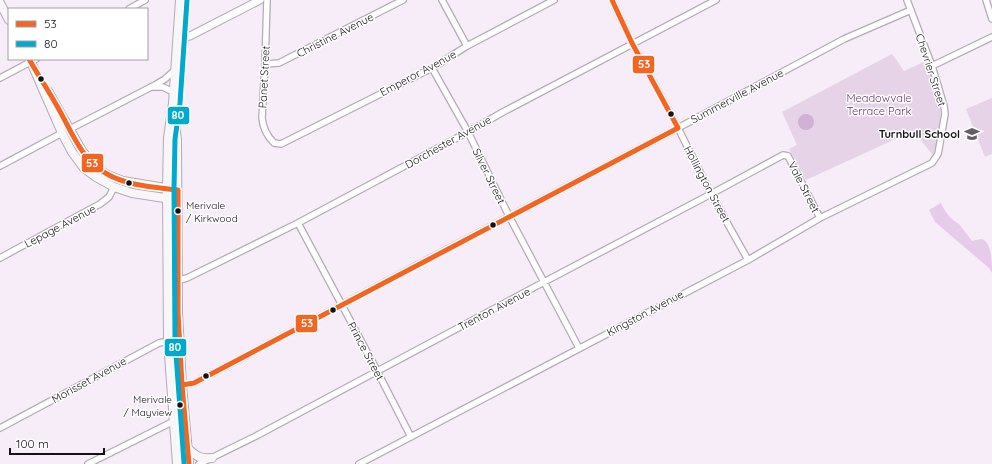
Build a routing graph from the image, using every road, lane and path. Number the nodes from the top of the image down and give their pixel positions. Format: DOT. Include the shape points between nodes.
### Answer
graph roads {
  1 [pos="145,0"];
  2 [pos="180,0"];
  3 [pos="260,0"];
  4 [pos="267,0"];
  5 [pos="403,0"];
  6 [pos="442,0"];
  7 [pos="554,0"];
  8 [pos="612,0"];
  9 [pos="716,0"];
  10 [pos="907,0"];
  11 [pos="986,0"];
  12 [pos="0,3"];
  13 [pos="131,8"];
  14 [pos="911,10"];
  15 [pos="8,18"];
  16 [pos="992,19"];
  17 [pos="992,37"];
  18 [pos="177,40"];
  19 [pos="632,43"];
  20 [pos="467,46"];
  21 [pos="32,60"];
  22 [pos="265,64"];
  23 [pos="932,66"];
  24 [pos="432,68"];
  25 [pos="175,70"];
  26 [pos="0,78"];
  27 [pos="150,87"];
  28 [pos="173,92"];
  29 [pos="173,103"];
  30 [pos="678,128"];
  31 [pos="70,129"];
  32 [pos="468,132"];
  33 [pos="62,133"];
  34 [pos="281,144"];
  35 [pos="788,156"];
  36 [pos="932,162"];
  37 [pos="0,166"];
  38 [pos="114,187"];
  39 [pos="167,188"];
  40 [pos="178,190"];
  41 [pos="711,194"];
  42 [pos="167,199"];
  43 [pos="178,200"];
  44 [pos="509,216"];
  45 [pos="820,218"];
  46 [pos="298,223"];
  47 [pos="0,258"];
  48 [pos="748,260"];
  49 [pos="178,280"];
  50 [pos="544,282"];
  51 [pos="342,304"];
  52 [pos="180,339"];
  53 [pos="168,341"];
  54 [pos="579,348"];
  55 [pos="377,371"];
  56 [pos="182,385"];
  57 [pos="174,421"];
  58 [pos="0,428"];
  59 [pos="411,437"];
  60 [pos="187,448"];
  61 [pos="212,458"];
  62 [pos="88,464"];
  63 [pos="177,464"];
  64 [pos="189,464"];
  65 [pos="199,464"];
  66 [pos="359,464"];
  1 -- 13 [label="street"];
  2 -- 18 [label="main road"];
  3 -- 18 [label="street" via="190,36"];
  4 -- 22 [label="street, Panet Street"];
  5 -- 22 [label="street, Christine Avenue" via="279,63"];
  6 -- 20 [label="street"];
  7 -- 20 [label="street, Emperor Avenue"];
  8 -- 19 [label="street, Hollington Street"];
  9 -- 19 [label="street, Dorchester Avenue"];
  10 -- 14 [label="street, Chevrier Street"];
  11 -- 16 [label="street"];
  12 -- 15 [label="main road"];
  14 -- 23 [label="street, Chevrier Street"];
  14 -- 30 [label="street, Summerville Avenue" via="844,39"];
  17 -- 23 [label="street"];
  18 -- 25 [label="main road"];
  19 -- 30 [label="street, Hollington Street"];
  19 -- 32 [label="street, Dorchester Avenue"];
  20 -- 24 [label="street, Emperor Avenue"];
  21 -- 26 [label="street"];
  21 -- 31 [label="main road"];
  21 -- 33 [label="main road"];
  22 -- 34 [label="street, Panet Street" via="263,125 268,138 274,143"];
  23 -- 36 [label="street, Chevrier Street" via="945,114 938,154"];
  24 -- 32 [label="street, Silver Street"];
  24 -- 34 [label="street, Emperor Avenue"];
  25 -- 27 [label="street"];
  25 -- 28 [label="main road"];
  27 -- 28 [label="street" via="163,87"];
  27 -- 31 [label="street"];
  28 -- 29 [label="main road"];
  29 -- 39 [label="main road" via="168,138"];
  29 -- 40 [label="main road"];
  30 -- 41 [label="street, Hollington Street"];
  30 -- 44 [label="street, Summerville Avenue"];
  31 -- 39 [label="main road" via="82,152 100,170 123,180"];
  32 -- 44 [label="street, Silver Street"];
  32 -- 46 [label="street, Dorchester Avenue"];
  33 -- 37 [label="street"];
  33 -- 38 [label="main road" via="84,168"];
  35 -- 41 [label="street, Trenton Avenue" via="783,155"];
  35 -- 45 [label="street, Vale Street"];
  36 -- 45 [label="street, Kingston Avenue"];
  38 -- 42 [label="main road"];
  38 -- 47 [label="street, Lepage Avenue" via="109,197 100,204"];
  39 -- 40 [label="main road"];
  39 -- 42 [label="main road"];
  40 -- 43 [label="main road"];
  41 -- 48 [label="street, Hollington Street"];
  41 -- 50 [label="street, Trenton Avenue"];
  42 -- 43 [label="main road"];
  42 -- 53 [label="main road"];
  43 -- 49 [label="main road"];
  44 -- 50 [label="street, Silver Street"];
  44 -- 51 [label="street, Summerville Avenue"];
  45 -- 48 [label="street, Kingston Avenue"];
  46 -- 49 [label="street, Dorchester Avenue"];
  46 -- 51 [label="street, Prince Street"];
  48 -- 54 [label="street, Kingston Avenue"];
  49 -- 52 [label="main road"];
  50 -- 54 [label="street, Silver Street"];
  50 -- 55 [label="street, Trenton Avenue"];
  51 -- 55 [label="street, Prince Street"];
  51 -- 56 [label="street, Summerville Avenue" via="194,383"];
  52 -- 53 [label="street, Morisset Avenue"];
  52 -- 56 [label="main road"];
  53 -- 56 [label="main road" via="177,382"];
  53 -- 57 [label="main road"];
  53 -- 58 [label="street, Morisset Avenue" via="135,355"];
  54 -- 59 [label="street, Kingston Avenue"];
  55 -- 59 [label="street, Prince Street"];
  55 -- 61 [label="street, Trenton Avenue"];
  56 -- 60 [label="main road"];
  57 -- 62 [label="street"];
  57 -- 63 [label="main road"];
  59 -- 66 [label="street, Kingston Avenue"];
  60 -- 61 [label="main road" via="200,457"];
  60 -- 64 [label="main road"];
  61 -- 65 [label="street, Trenton Avenue"];
}
